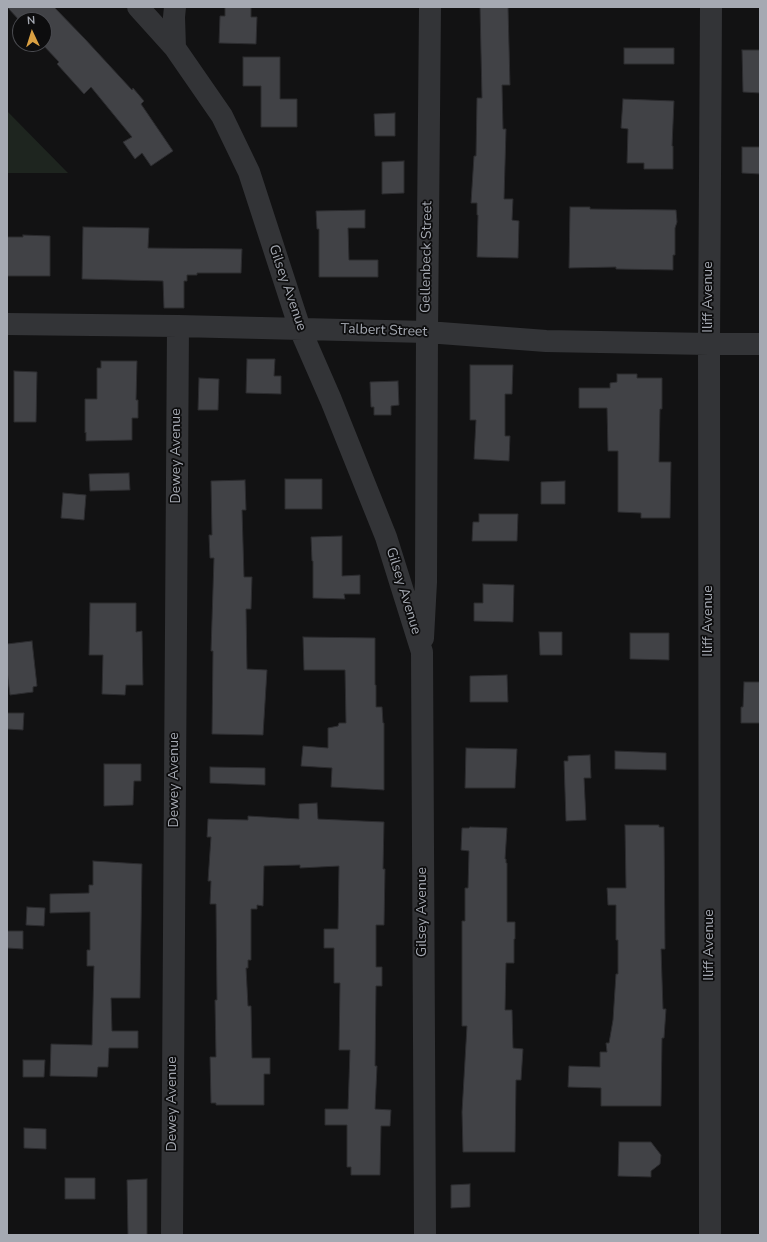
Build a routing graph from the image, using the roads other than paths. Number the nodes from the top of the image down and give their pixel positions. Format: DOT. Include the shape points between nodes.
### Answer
graph roads {
  1 [pos="138,7"];
  2 [pos="175,7"];
  3 [pos="430,7"];
  4 [pos="711,7"];
  5 [pos="175,48"];
  6 [pos="7,324"];
  7 [pos="178,326"];
  8 [pos="300,329"];
  9 [pos="427,332"];
  10 [pos="709,344"];
  11 [pos="760,344"];
  12 [pos="422,652"];
  13 [pos="172,1235"];
  14 [pos="425,1235"];
  15 [pos="710,1235"];
  1 -- 5 [label="street, Gilsey Avenue"];
  2 -- 5 [label="street"];
  3 -- 9 [label="street, Gellenbeck Street"];
  4 -- 10 [label="street, Iliff Avenue"];
  5 -- 8 [label="street, Gilsey Avenue" via="222,116 249,172"];
  6 -- 7 [label="street, Talbert Street"];
  7 -- 8 [label="street, Talbert Street"];
  7 -- 13 [label="street, Dewey Avenue"];
  8 -- 9 [label="street, Talbert Street"];
  8 -- 12 [label="street, Gilsey Avenue" via="386,537"];
  9 -- 10 [label="street, Talbert Street" via="546,341"];
  9 -- 12 [label="street, Gellenbeck Street" via="426,582"];
  10 -- 11 [label="street, Talbert Street"];
  10 -- 15 [label="street, Iliff Avenue"];
  12 -- 14 [label="street, Gilsey Avenue"];
}
